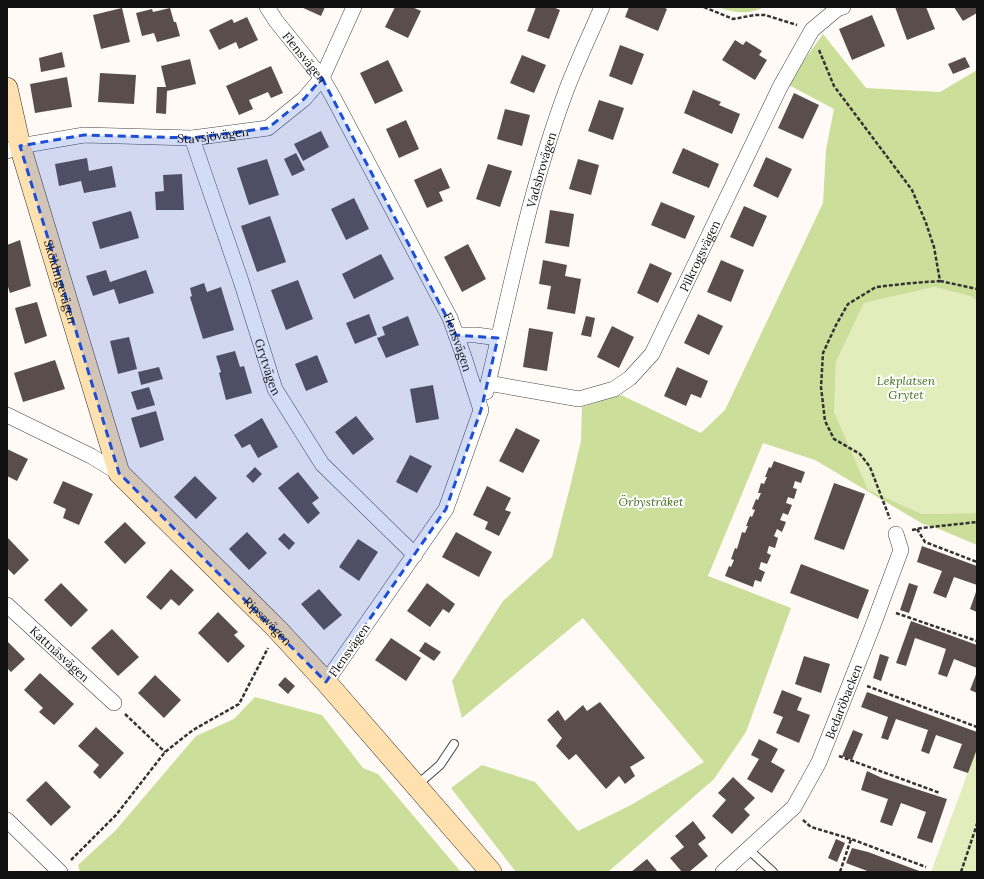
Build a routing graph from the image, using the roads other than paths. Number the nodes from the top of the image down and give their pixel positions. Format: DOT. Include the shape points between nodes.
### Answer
graph roads {
  1 [pos="267,7"];
  2 [pos="354,7"];
  3 [pos="602,7"];
  4 [pos="843,7"];
  5 [pos="322,78"];
  6 [pos="7,88"];
  7 [pos="192,138"];
  8 [pos="14,149"];
  9 [pos="456,335"];
  10 [pos="498,338"];
  11 [pos="488,383"];
  12 [pos="481,410"];
  13 [pos="7,415"];
  14 [pos="119,473"];
  15 [pos="896,534"];
  16 [pos="415,555"];
  17 [pos="7,604"];
  18 [pos="326,682"];
  19 [pos="114,703"];
  20 [pos="454,744"];
  21 [pos="417,786"];
  22 [pos="7,820"];
  23 [pos="748,849"];
  24 [pos="59,872"];
  25 [pos="491,872"];
  26 [pos="723,872"];
  27 [pos="773,872"];
  1 -- 5 [label="street, Flensvägen"];
  2 -- 5 [label="street, Stavsjövägen"];
  3 -- 10 [label="street, Vadsbrovägen" via="566,90 542,164"];
  4 -- 11 [label="street, Pilkrogsvägen" via="812,30 780,87 652,354 630,378 614,389 579,399"];
  5 -- 7 [label="street, Stavsjövägen" via="304,99 268,128"];
  5 -- 9 [label="street, Flensvägen" via="446,311"];
  6 -- 8 [label="street, Sköldingevägen"];
  7 -- 8 [label="street, Stavsjövägen" via="84,135"];
  7 -- 16 [label="street, Grytvägen" via="275,389 322,464"];
  8 -- 14 [label="street, Sköldingevägen"];
  9 -- 10 [label="street"];
  9 -- 12 [label="street, Flensvägen"];
  10 -- 11 [label="street, Vadsbrovägen"];
  11 -- 12 [label="street, Vadsbrovägen"];
  12 -- 16 [label="street, Flensvägen" via="446,510"];
  13 -- 14 [label="street, Ripsavägen" via="91,456"];
  14 -- 18 [label="street, Ripsavägen" via="276,628"];
  15 -- 23 [label="street, Bedaröbacken" via="901,550 819,762 794,807"];
  16 -- 18 [label="street, Flensvägen"];
  17 -- 19 [label="street, Kattnäsvägen"];
  18 -- 21 [label="street, Ripsavägen"];
  20 -- 21 [label="lane" via="440,765"];
  21 -- 25 [label="street, Ripsavägen"];
  22 -- 24 [label="street"];
  23 -- 26 [label="street, Bedaröbacken"];
  23 -- 27 [label="lane"];
}
